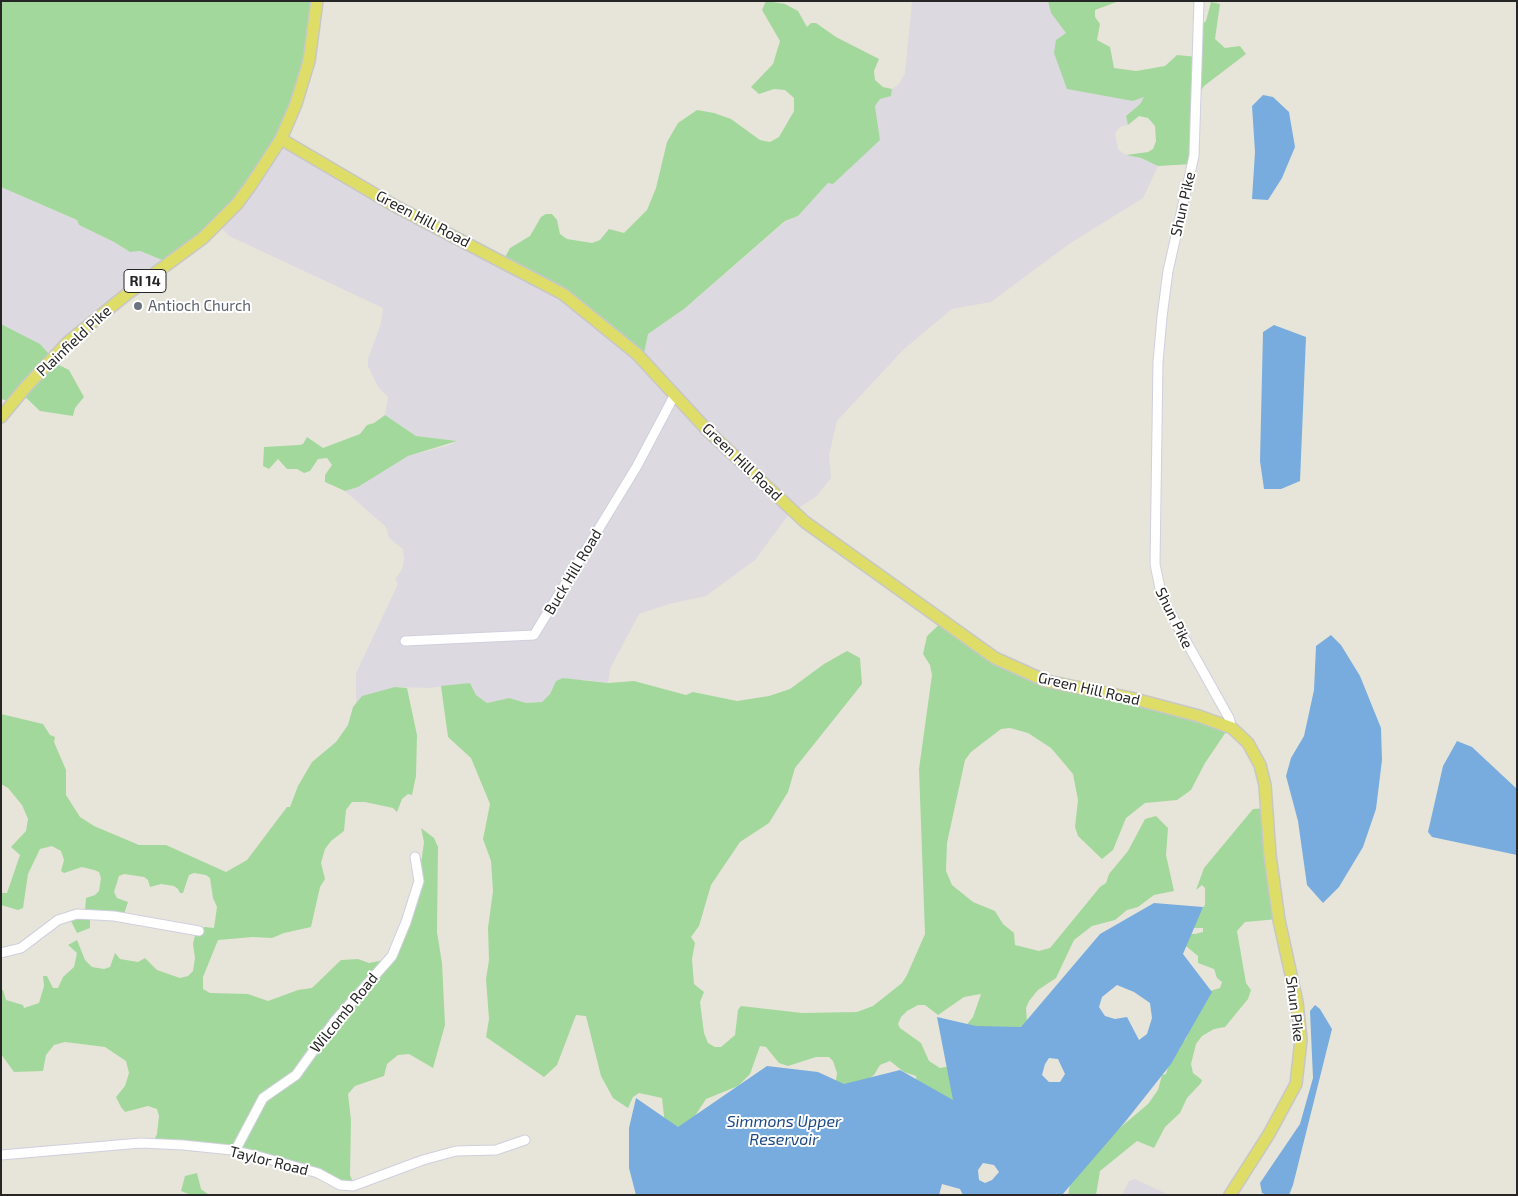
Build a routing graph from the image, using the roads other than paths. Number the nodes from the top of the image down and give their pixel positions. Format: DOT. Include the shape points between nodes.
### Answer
graph roads {
  1 [pos="318,1"];
  2 [pos="1199,1"];
  3 [pos="281,139"];
  4 [pos="674,396"];
  5 [pos="1,417"];
  6 [pos="405,641"];
  7 [pos="1232,728"];
  8 [pos="415,857"];
  9 [pos="199,931"];
  10 [pos="1,953"];
  11 [pos="525,1140"];
  12 [pos="234,1151"];
  13 [pos="1,1155"];
  14 [pos="1230,1195"];
  1 -- 3 [label="main road, Plainfield Pike / RI 14" via="303,82"];
  2 -- 7 [label="street, Shun Pike" via="1194,156 1168,271 1160,335 1154,564 1162,598"];
  3 -- 4 [label="main road, Green Hill Road" via="395,206 563,294 637,354"];
  3 -- 5 [label="main road, Plainfield Pike / RI 14" via="251,185 216,226 68,342"];
  4 -- 6 [label="street, Buck Hill Road" via="637,466 534,635"];
  4 -- 7 [label="main road, Green Hill Road" via="805,522 995,658 1046,681 1161,705"];
  7 -- 14 [label="main road, Shun Pike" via="1255,753 1265,785 1270,855 1301,1040 1296,1084"];
  8 -- 12 [label="street, Wilcomb Road" via="419,881 392,956 334,1022 296,1075 263,1098"];
  9 -- 10 [label="street" via="114,916 76,914 58,920 21,948"];
  11 -- 12 [label="street, Taylor Road" via="496,1150 456,1151 353,1186 340,1185 306,1169"];
  12 -- 13 [label="street, Taylor Road" via="141,1143"];
}
